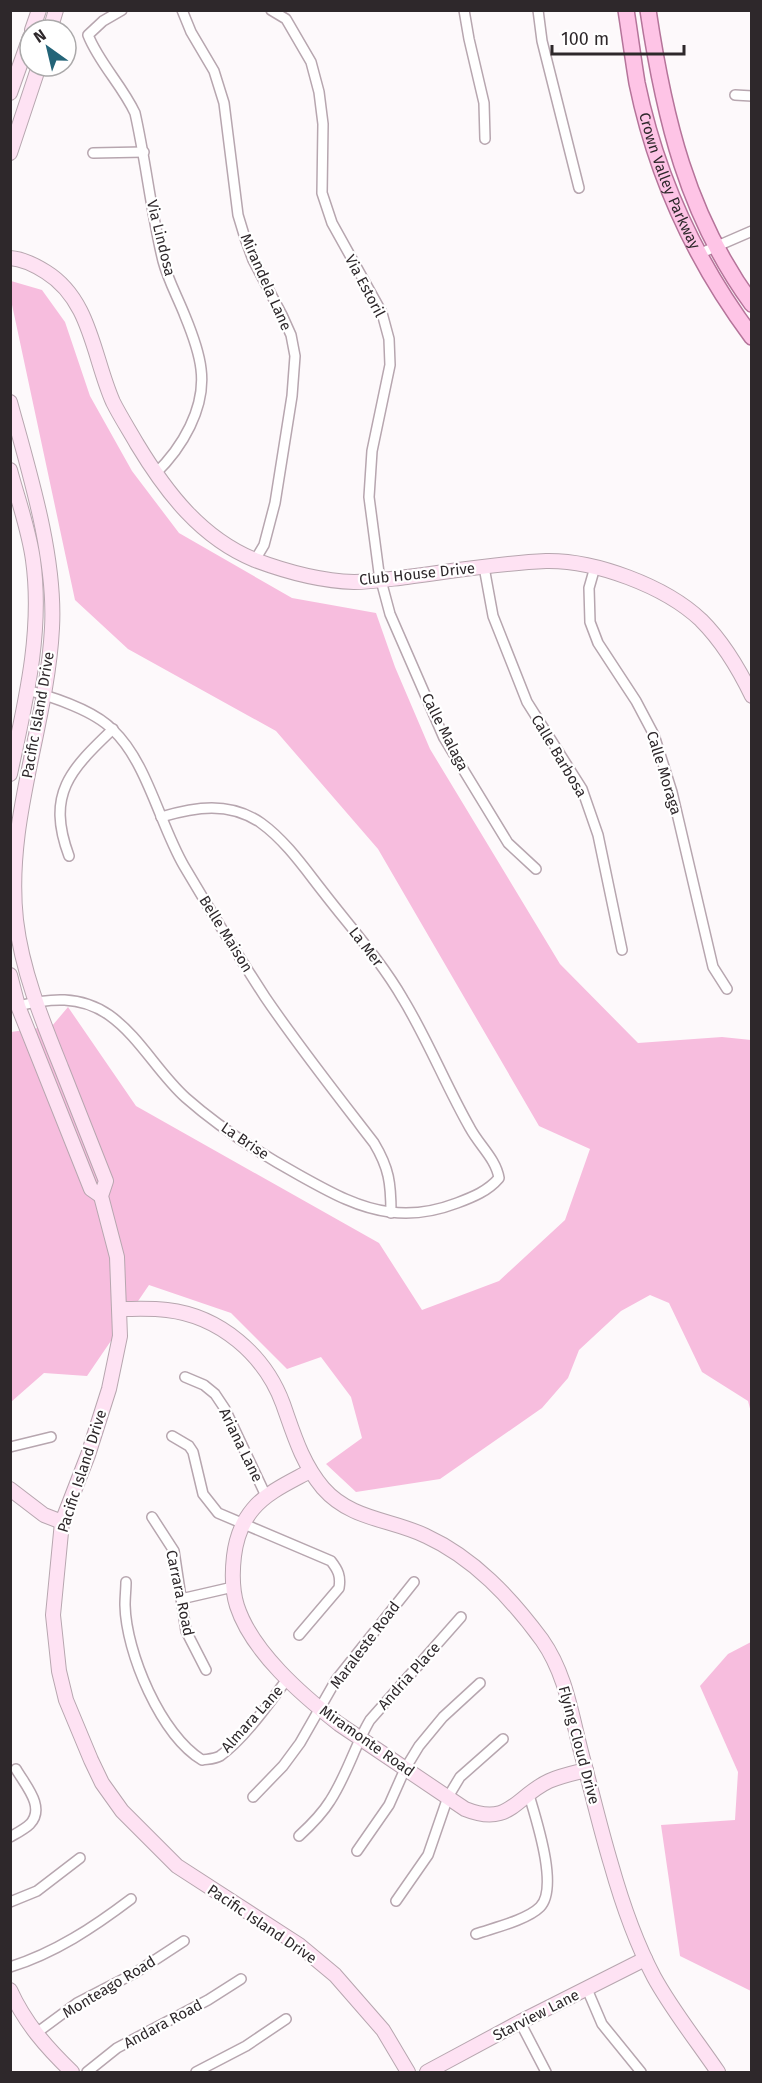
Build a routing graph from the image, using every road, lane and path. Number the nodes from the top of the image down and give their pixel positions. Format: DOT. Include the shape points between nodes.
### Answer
graph roads {
  1 [pos="122,10"];
  2 [pos="182,10"];
  3 [pos="271,10"];
  4 [pos="464,10"];
  5 [pos="538,10"];
  6 [pos="626,10"];
  7 [pos="648,10"];
  8 [pos="18,71"];
  9 [pos="35,78"];
  10 [pos="10,93"];
  11 [pos="735,95"];
  12 [pos="752,96"];
  13 [pos="485,139"];
  14 [pos="144,152"];
  15 [pos="10,153"];
  16 [pos="93,153"];
  17 [pos="579,188"];
  18 [pos="752,231"];
  19 [pos="717,246"];
  20 [pos="699,254"];
  21 [pos="10,258"];
  22 [pos="752,304"];
  23 [pos="752,337"];
  24 [pos="10,402"];
  25 [pos="10,470"];
  26 [pos="155,474"];
  27 [pos="255,560"];
  28 [pos="484,567"];
  29 [pos="595,567"];
  30 [pos="382,579"];
  31 [pos="27,690"];
  32 [pos="44,694"];
  33 [pos="752,696"];
  34 [pos="113,729"];
  35 [pos="10,774"];
  36 [pos="160,817"];
  37 [pos="13,852"];
  38 [pos="69,856"];
  39 [pos="536,869"];
  40 [pos="13,874"];
  41 [pos="622,950"];
  42 [pos="10,975"];
  43 [pos="727,989"];
  44 [pos="36,1001"];
  45 [pos="18,1006"];
  46 [pos="499,1178"];
  47 [pos="101,1196"];
  48 [pos="391,1212"];
  49 [pos="120,1309"];
  50 [pos="184,1377"];
  51 [pos="172,1436"];
  52 [pos="51,1437"];
  53 [pos="10,1447"];
  54 [pos="310,1471"];
  55 [pos="10,1490"];
  56 [pos="266,1496"];
  57 [pos="152,1517"];
  58 [pos="62,1522"];
  59 [pos="243,1523"];
  60 [pos="126,1582"];
  61 [pos="414,1582"];
  62 [pos="233,1587"];
  63 [pos="181,1599"];
  64 [pos="461,1617"];
  65 [pos="298,1635"];
  66 [pos="206,1670"];
  67 [pos="288,1678"];
  68 [pos="480,1683"];
  69 [pos="320,1709"];
  70 [pos="359,1738"];
  71 [pos="503,1739"];
  72 [pos="16,1769"];
  73 [pos="405,1769"];
  74 [pos="586,1770"];
  75 [pos="530,1795"];
  76 [pos="253,1797"];
  77 [pos="448,1797"];
  78 [pos="299,1836"];
  79 [pos="10,1837"];
  80 [pos="357,1851"];
  81 [pos="80,1858"];
  82 [pos="130,1899"];
  83 [pos="396,1901"];
  84 [pos="10,1902"];
  85 [pos="476,1934"];
  86 [pos="184,1941"];
  87 [pos="645,1959"];
  88 [pos="10,1967"];
  89 [pos="241,1979"];
  90 [pos="586,1989"];
  91 [pos="10,1990"];
  92 [pos="286,2019"];
  93 [pos="520,2022"];
  94 [pos="35,2034"];
  95 [pos="543,2072"];
  96 [pos="72,2073"];
  97 [pos="87,2073"];
  98 [pos="195,2073"];
  99 [pos="408,2073"];
  100 [pos="427,2073"];
  101 [pos="641,2073"];
  102 [pos="718,2073"];
  1 -- 14 [label="street, Via Lindosa" via="87,35 94,52 128,97"];
  2 -- 27 [label="street, Mirandela Lane" via="190,32 214,71 224,103 244,238 286,325 295,356 275,503 264,545"];
  3 -- 30 [label="street, Via Estoril" via="286,19 311,62 324,124 322,193 332,223 382,313 389,339 390,365 372,450 369,497"];
  4 -- 13 [label="street" via="484,103"];
  5 -- 17 [label="street" via="542,41"];
  6 -- 20 [label="main road, Crown Valley Parkway" via="653,144"];
  7 -- 19 [label="main road, Crown Valley Parkway" via="672,139 684,176"];
  8 -- 10 [label="street"];
  9 -- 15 [label="street"];
  11 -- 12 [label="street"];
  14 -- 16 [label="street"];
  14 -- 26 [label="street, Via Lindosa" via="164,263 202,371 197,408 189,428 171,458"];
  18 -- 19 [label="street"];
  19 -- 20 [label="street"];
  19 -- 22 [label="main road, Crown Valley Parkway"];
  20 -- 23 [label="main road, Crown Valley Parkway"];
  21 -- 26 [label="street, Club House Drive" via="33,264 71,293 113,402"];
  24 -- 32 [label="street, Pacific Island Drive" via="50,562 52,628"];
  25 -- 31 [label="street, Pacific Island Drive" via="33,559 36,616"];
  26 -- 27 [label="street, Club House Drive" via="189,515 237,552"];
  27 -- 30 [label="street, Club House Drive" via="311,578 355,582"];
  28 -- 29 [label="street, Club House Drive" via="547,561"];
  28 -- 30 [label="street, Club House Drive"];
  28 -- 41 [label="street, Calle Barbosa" via="494,616 526,702 582,789 598,835"];
  29 -- 33 [label="street, Club House Drive" via="642,584 700,619 734,662"];
  29 -- 43 [label="street, Calle Moraga" via="589,588 590,622 598,644 654,735 672,792 713,967"];
  30 -- 39 [label="street, Calle Malaga" via="390,614 444,738 508,843"];
  31 -- 32 [label="street, Belle Maison"];
  31 -- 35 [label="street, Pacific Island Drive"];
  32 -- 34 [label="street, Belle Maison"];
  32 -- 37 [label="street, Pacific Island Drive"];
  34 -- 36 [label="street, Belle Maison" via="139,766"];
  34 -- 38 [label="street" via="88,753 63,789 58,812"];
  36 -- 46 [label="street, La Mer" via="188,809 223,808 260,822 293,854 390,978 471,1130 498,1168"];
  36 -- 48 [label="street, Belle Maison" via="184,866 266,998 383,1158 391,1184"];
  37 -- 40 [label="street, Pacific Island Drive"];
  40 -- 44 [label="street, Pacific Island Drive" via="16,920"];
  42 -- 45 [label="street, Pacific Island Drive"];
  44 -- 45 [label="street, La Brise"];
  44 -- 47 [label="street, Pacific Island Drive" via="106,1181"];
  44 -- 48 [label="street, La Brise" via="64,998 108,1015 185,1097 231,1133 333,1194 360,1206"];
  45 -- 47 [label="street, Pacific Island Drive" via="91,1189"];
  46 -- 48 [label="street, La Brise" via="481,1193 446,1207 417,1213"];
  47 -- 49 [label="street, Pacific Island Drive" via="114,1242"];
  49 -- 54 [label="street, Flying Cloud Drive" via="167,1310 189,1315 213,1323 234,1337 264,1369 277,1390"];
  49 -- 58 [label="street, Pacific Island Drive" via="120,1336 109,1389"];
  50 -- 56 [label="street, Ariana Lane" via="215,1394"];
  51 -- 59 [label="street" via="193,1452 208,1502 218,1514"];
  52 -- 53 [label="street"];
  54 -- 56 [label="street, Miramonte Road"];
  54 -- 74 [label="street, Flying Cloud Drive" via="340,1503 360,1515 425,1535 500,1588 544,1643 558,1670"];
  55 -- 58 [label="street" via="44,1515"];
  56 -- 59 [label="street, Miramonte Road"];
  57 -- 63 [label="street, Carrara Road" via="174,1551"];
  58 -- 99 [label="street, Pacific Island Drive" via="52,1615 54,1642 66,1700 102,1783 122,1811 177,1866 298,1945 335,1975 383,2030"];
  59 -- 62 [label="street, Miramonte Road" via="235,1549"];
  59 -- 65 [label="street" via="331,1561 338,1569 339,1588"];
  60 -- 67 [label="street, Almara Lane" via="125,1606 132,1646 147,1686 155,1707 191,1754 202,1760 218,1757"];
  61 -- 69 [label="street, Maraleste Road" via="336,1680"];
  62 -- 63 [label="street"];
  62 -- 67 [label="street, Miramonte Road" via="244,1622 267,1657"];
  63 -- 66 [label="street, Carrara Road" via="186,1631"];
  64 -- 70 [label="street, Andria Place" via="391,1694"];
  67 -- 69 [label="street, Miramonte Road"];
  68 -- 73 [label="street" via="431,1731"];
  69 -- 70 [label="street, Miramonte Road"];
  69 -- 76 [label="street, Maraleste Road" via="284,1766"];
  70 -- 73 [label="street, Miramonte Road"];
  70 -- 78 [label="street, Andria Place" via="331,1800"];
  71 -- 77 [label="street" via="460,1777"];
  72 -- 79 [label="street" via="35,1801 36,1814 30,1824"];
  73 -- 77 [label="street, Miramonte Road"];
  73 -- 80 [label="street" via="389,1805"];
  74 -- 75 [label="street, Miramonte Road" via="549,1781"];
  74 -- 87 [label="street, Flying Cloud Drive" via="628,1919"];
  75 -- 77 [label="street, Miramonte Road" via="494,1815 465,1809"];
  75 -- 85 [label="street" via="548,1880 547,1894 541,1906 530,1914"];
  77 -- 83 [label="street" via="428,1856"];
  81 -- 84 [label="street" via="37,1891"];
  82 -- 88 [label="street" via="100,1923 59,1947"];
  86 -- 94 [label="street, Monteago Road" via="135,1973 77,2003"];
  87 -- 90 [label="street, Starview Lane"];
  87 -- 102 [label="street, Flying Cloud Drive"];
  89 -- 97 [label="street, Andara Road" via="117,2048"];
  90 -- 93 [label="street, Starview Lane"];
  90 -- 101 [label="street" via="602,2024"];
  91 -- 94 [label="street"];
  92 -- 98 [label="street"];
  93 -- 95 [label="street"];
  93 -- 100 [label="street, Starview Lane"];
  94 -- 96 [label="street"];
}
